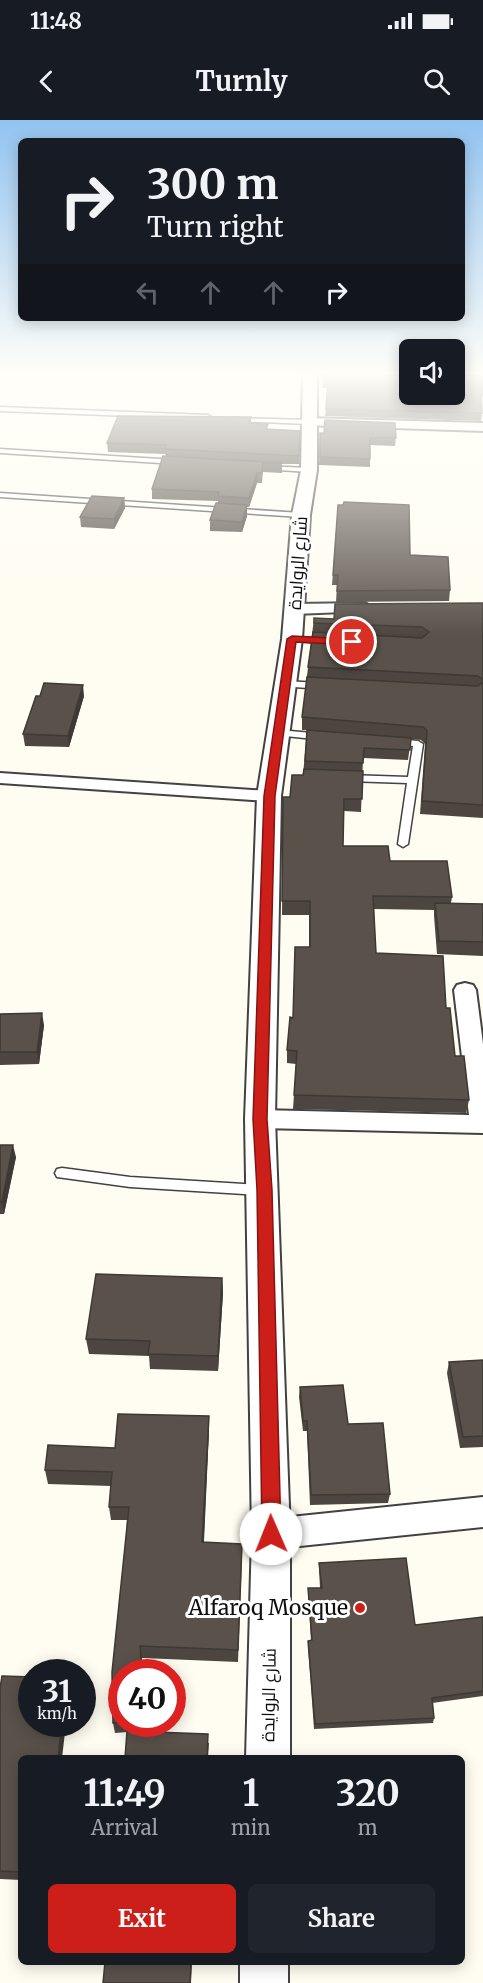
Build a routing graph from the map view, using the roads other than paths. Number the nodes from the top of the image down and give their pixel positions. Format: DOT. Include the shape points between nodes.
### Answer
graph roads {
  1 [pos="173,462"];
  2 [pos="309,462"];
  3 [pos="190,463"];
  4 [pos="261,467"];
  5 [pos="309,470"];
  6 [pos="0,495"];
  7 [pos="300,515"];
  8 [pos="377,608"];
  9 [pos="294,609"];
  10 [pos="292,639"];
  11 [pos="336,641"];
  12 [pos="284,684"];
  13 [pos="329,686"];
  14 [pos="279,734"];
  15 [pos="337,738"];
  16 [pos="384,741"];
  17 [pos="341,777"];
  18 [pos="0,778"];
  19 [pos="411,780"];
  20 [pos="275,782"];
  21 [pos="403,844"];
  22 [pos="465,990"];
  23 [pos="260,1119"];
  24 [pos="483,1124"];
  25 [pos="62,1173"];
  26 [pos="264,1190"];
  27 [pos="483,1512"];
  28 [pos="271,1534"];
  29 [pos="268,1755"];
  30 [pos="264,1965"];
  31 [pos="264,1983"];
  1 -- 3 [label="lane"];
  2 -- 5 [label="street, شارع الروايدة"];
  4 -- 5 [label="lane"];
  5 -- 7 [label="street, شارع الروايدة"];
  6 -- 7 [label="lane"];
  7 -- 9 [label="street, شارع الروايدة"];
  8 -- 9 [label="street"];
  9 -- 10 [label="street, شارع الروايدة"];
  10 -- 11 [label="lane"];
  10 -- 12 [label="street, شارع الروايدة"];
  12 -- 13 [label="lane"];
  12 -- 14 [label="street, شارع الروايدة"];
  14 -- 15 [label="lane"];
  14 -- 20 [label="street, شارع الروايدة"];
  16 -- 19 [label="lane" via="418,744"];
  17 -- 19 [label="lane"];
  18 -- 20 [label="street"];
  19 -- 21 [label="lane"];
  20 -- 23 [label="street, شارع الروايدة"];
  22 -- 24 [label="street"];
  23 -- 24 [label="street"];
  23 -- 26 [label="street, شارع الروايدة"];
  25 -- 26 [label="lane" via="129,1182"];
  26 -- 28 [label="street, شارع الروايدة"];
  27 -- 28 [label="street"];
  28 -- 29 [label="street, شارع الروايدة"];
  30 -- 31 [label="street"];
}
